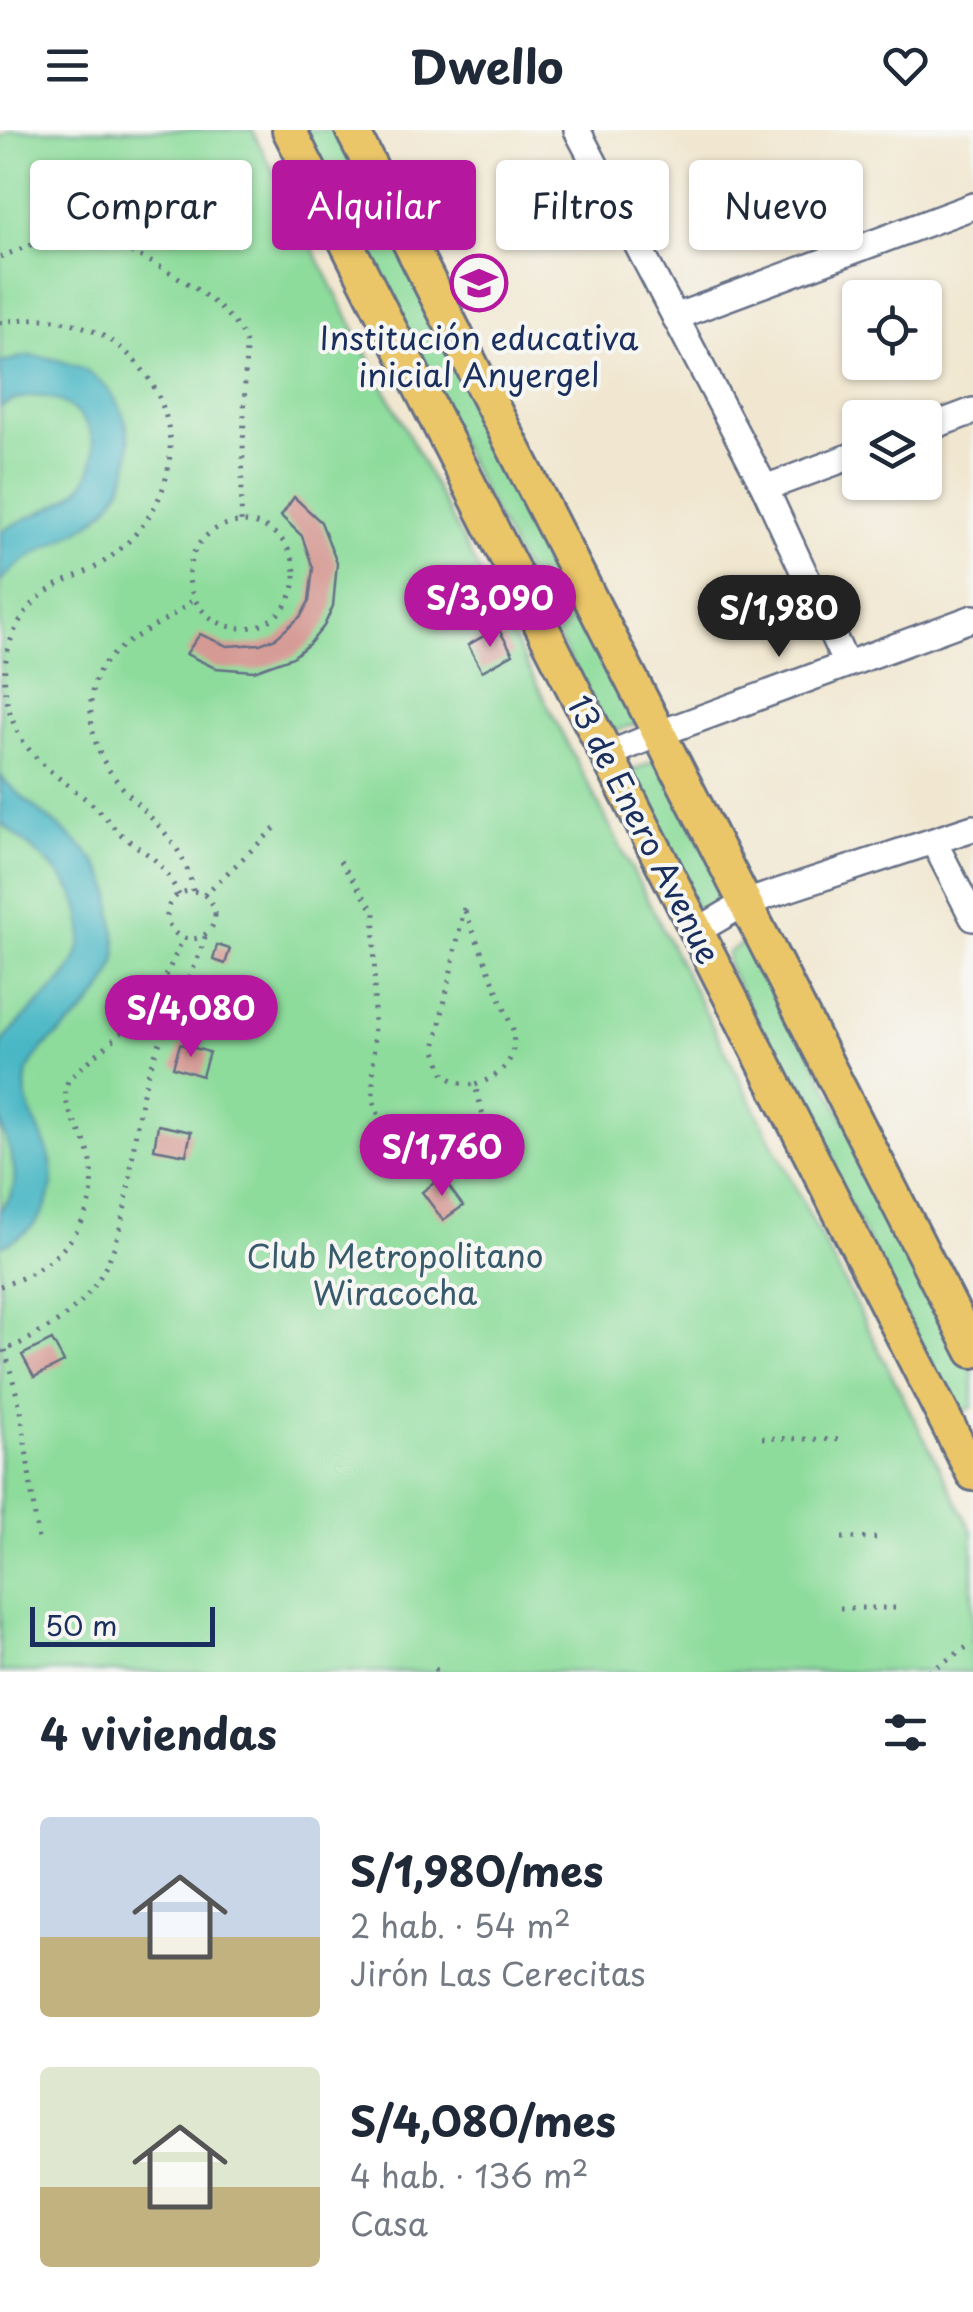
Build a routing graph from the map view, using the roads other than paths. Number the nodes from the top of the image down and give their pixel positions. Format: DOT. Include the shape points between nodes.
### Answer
graph roads {
  1 [pos="289,130"];
  2 [pos="352,130"];
  3 [pos="588,133"];
  4 [pos="973,206"];
  5 [pos="676,318"];
  6 [pos="973,411"];
  7 [pos="942,423"];
  8 [pos="842,460"];
  9 [pos="765,488"];
  10 [pos="973,618"];
  11 [pos="846,664"];
  12 [pos="658,734"];
  13 [pos="607,756"];
  14 [pos="973,828"];
  15 [pos="934,842"];
  16 [pos="745,903"];
  17 [pos="973,918"];
  18 [pos="697,931"];
  19 [pos="973,1352"];
  20 [pos="968,1453"];
  1 -- 13 [label="main road, 13 de Enero Avenue"];
  2 -- 12 [label="main road, 13 de Enero Avenue"];
  3 -- 5 [label="street"];
  4 -- 5 [label="street"];
  5 -- 9 [label="street"];
  6 -- 7 [label="street"];
  8 -- 9 [label="street"];
  9 -- 11 [label="street"];
  10 -- 11 [label="street"];
  11 -- 12 [label="street"];
  12 -- 13 [label="street"];
  12 -- 16 [label="main road, 13 de Enero Avenue"];
  13 -- 18 [label="main road, 13 de Enero Avenue"];
  14 -- 15 [label="street"];
  15 -- 16 [label="street"];
  15 -- 17 [label="street"];
  16 -- 18 [label="street"];
  16 -- 19 [label="main road, 13 de Enero Avenue"];
  18 -- 20 [label="main road, 13 de Enero Avenue"];
}
